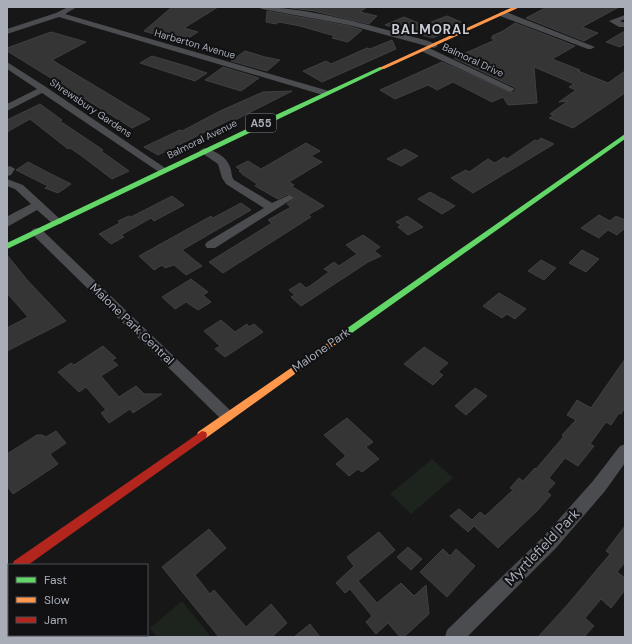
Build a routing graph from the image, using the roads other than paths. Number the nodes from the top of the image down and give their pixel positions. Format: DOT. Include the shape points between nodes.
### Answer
graph roads {
  1 [pos="73,7"];
  2 [pos="262,7"];
  3 [pos="517,7"];
  4 [pos="503,14"];
  5 [pos="59,15"];
  6 [pos="625,17"];
  7 [pos="622,25"];
  8 [pos="7,32"];
  9 [pos="591,47"];
  10 [pos="430,48"];
  11 [pos="7,65"];
  12 [pos="43,89"];
  13 [pos="511,89"];
  14 [pos="326,93"];
  15 [pos="7,108"];
  16 [pos="625,136"];
  17 [pos="204,151"];
  18 [pos="163,170"];
  19 [pos="7,182"];
  20 [pos="289,198"];
  21 [pos="39,205"];
  22 [pos="272,208"];
  23 [pos="57,222"];
  24 [pos="7,223"];
  25 [pos="37,232"];
  26 [pos="211,245"];
  27 [pos="7,246"];
  28 [pos="227,416"];
  29 [pos="625,451"];
  30 [pos="19,564"];
  31 [pos="454,637"];
  1 -- 5 [label="street"];
  2 -- 10 [label="street, Balmoral Drive" via="328,18 405,37"];
  3 -- 4 [label="main road, Balmoral Avenue / A55"];
  4 -- 9 [label="street"];
  4 -- 10 [label="main road, Balmoral Avenue / A55"];
  5 -- 8 [label="street"];
  5 -- 14 [label="street, Harberton Avenue"];
  6 -- 7 [label="street" via="613,21"];
  10 -- 13 [label="street, Balmoral Drive"];
  10 -- 14 [label="main road, Balmoral Avenue / A55"];
  11 -- 12 [label="street, Shrewsbury Gardens"];
  12 -- 15 [label="street"];
  12 -- 18 [label="street, Shrewsbury Gardens"];
  14 -- 17 [label="main road, Balmoral Avenue / A55"];
  16 -- 28 [label="main road, Malone Park"];
  17 -- 18 [label="main road, Balmoral Avenue / A55"];
  17 -- 22 [label="street" via="225,165 226,178 230,182"];
  18 -- 23 [label="main road, Balmoral Avenue / A55"];
  19 -- 21 [label="street" via="19,187"];
  20 -- 22 [label="street"];
  21 -- 23 [label="street"];
  21 -- 24 [label="street"];
  22 -- 26 [label="street"];
  23 -- 25 [label="main road, Balmoral Avenue / A55"];
  25 -- 27 [label="main road, Balmoral Avenue / A55"];
  25 -- 28 [label="street, Malone Park Central"];
  28 -- 30 [label="main road, Malone Park"];
  29 -- 31 [label="street, Myrtlefield Park" via="599,486 550,542"];
}
